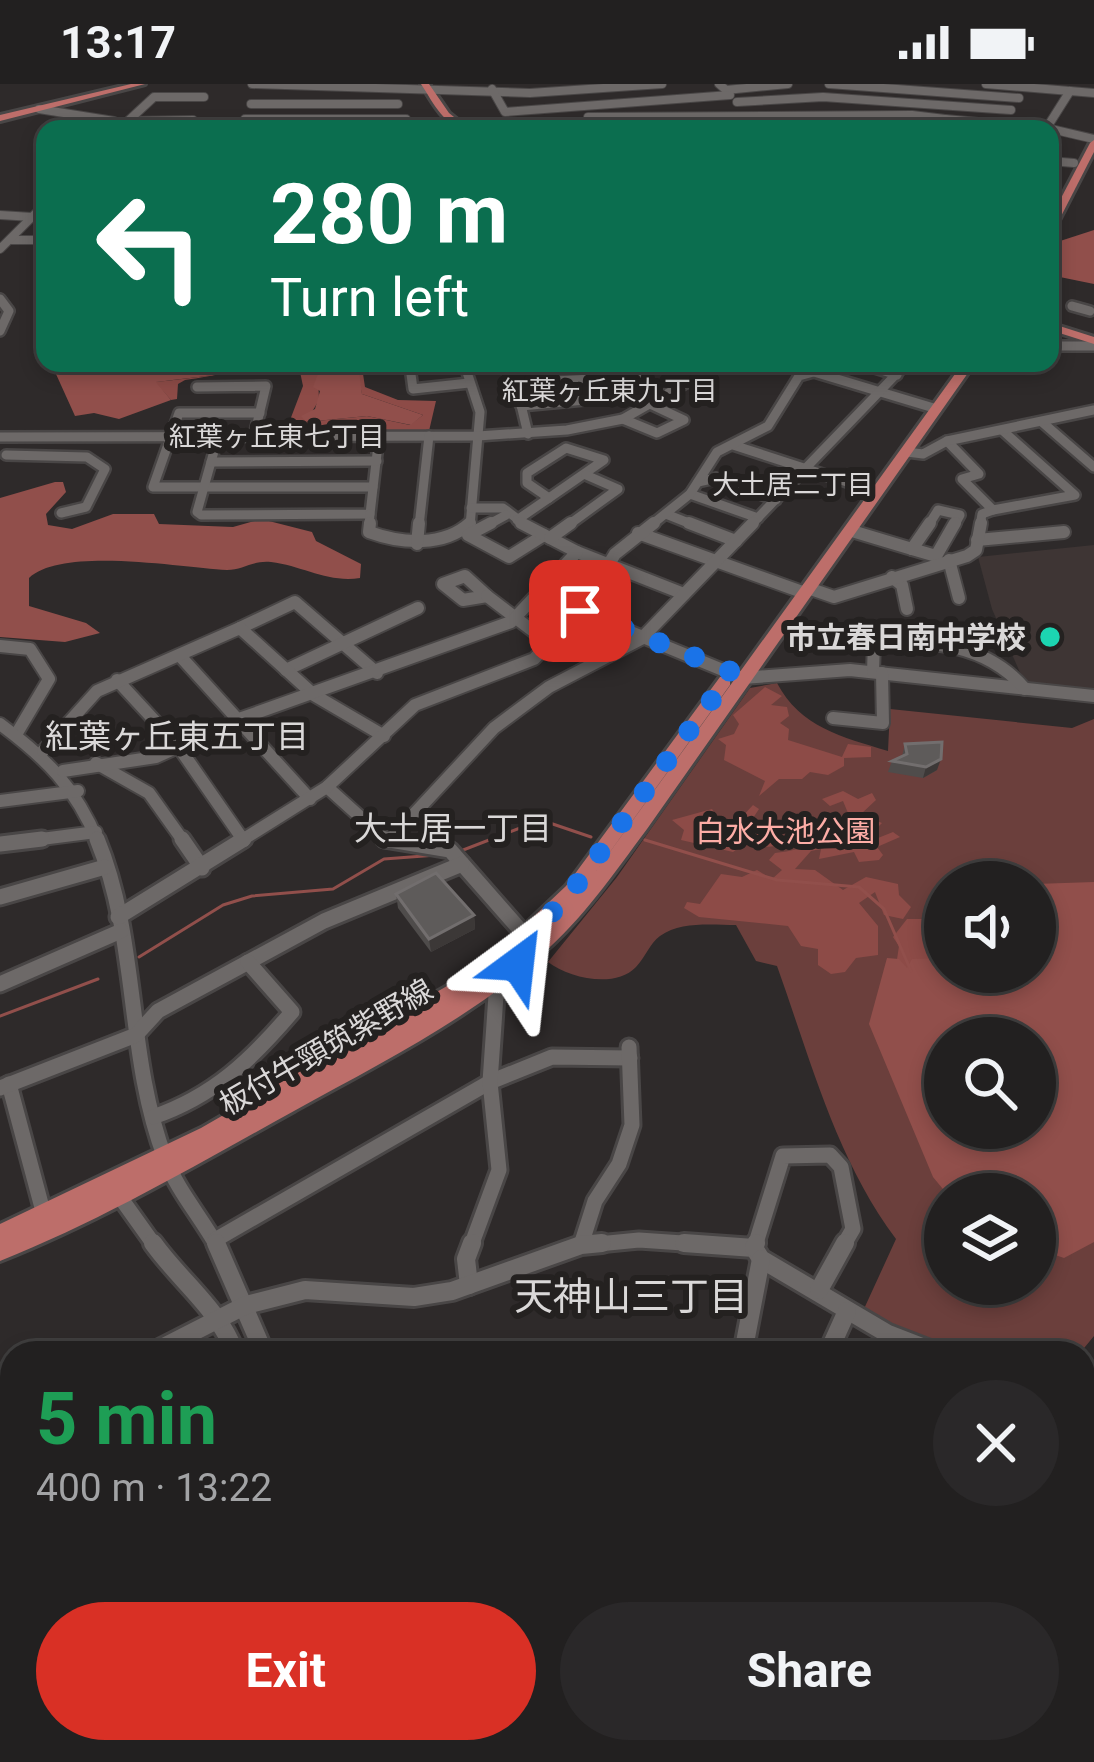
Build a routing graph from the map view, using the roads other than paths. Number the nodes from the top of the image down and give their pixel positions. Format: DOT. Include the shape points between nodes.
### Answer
graph roads {
  1 [pos="131,84"];
  2 [pos="141,84"];
  3 [pos="169,84"];
  4 [pos="211,84"];
  5 [pos="256,84"];
  6 [pos="662,84"];
  7 [pos="788,84"];
  8 [pos="829,84"];
  9 [pos="986,84"];
  10 [pos="360,85"];
  11 [pos="846,85"];
  12 [pos="1027,85"];
  13 [pos="620,86"];
  14 [pos="427,87"];
  15 [pos="491,88"];
  16 [pos="401,89"];
  17 [pos="1070,91"];
  18 [pos="565,93"];
  19 [pos="728,93"];
  20 [pos="1094,93"];
  21 [pos="154,97"];
  22 [pos="204,97"];
  23 [pos="852,98"];
  24 [pos="1019,98"];
  25 [pos="251,104"];
  26 [pos="398,104"];
  27 [pos="572,107"];
  28 [pos="39,109"];
  29 [pos="1011,110"];
  30 [pos="860,115"];
  31 [pos="897,115"];
  32 [pos="751,116"];
  33 [pos="792,116"];
  34 [pos="821,116"];
  35 [pos="0,117"];
  36 [pos="620,117"];
  37 [pos="653,117"];
  38 [pos="706,117"];
  39 [pos="406,119"];
  40 [pos="91,120"];
  41 [pos="129,120"];
  42 [pos="193,120"];
  43 [pos="245,120"];
  44 [pos="373,120"];
  45 [pos="454,120"];
  46 [pos="585,120"];
  47 [pos="604,120"];
  48 [pos="620,120"];
  49 [pos="654,120"];
  50 [pos="704,120"];
  51 [pos="749,120"];
  52 [pos="790,120"];
  53 [pos="820,120"];
  54 [pos="860,120"];
  55 [pos="897,120"];
  56 [pos="924,120"];
  57 [pos="1005,120"];
  58 [pos="1052,120"];
  59 [pos="1059,131"];
  60 [pos="1093,137"];
  61 [pos="1059,162"];
  62 [pos="1074,163"];
  63 [pos="1059,191"];
  64 [pos="1059,209"];
  65 [pos="36,213"];
  66 [pos="0,214"];
  67 [pos="30,219"];
  68 [pos="36,220"];
  69 [pos="10,240"];
  70 [pos="36,240"];
  71 [pos="0,249"];
  72 [pos="0,299"];
  73 [pos="1072,306"];
  74 [pos="1093,311"];
  75 [pos="1059,330"];
  76 [pos="0,331"];
  77 [pos="1094,344"];
  78 [pos="1059,346"];
  79 [pos="411,372"];
  80 [pos="466,372"];
  81 [pos="513,372"];
  82 [pos="647,372"];
  83 [pos="677,372"];
  84 [pos="706,372"];
  85 [pos="814,372"];
  86 [pos="888,372"];
  87 [pos="900,372"];
  88 [pos="952,372"];
  89 [pos="961,372"];
  90 [pos="897,375"];
  91 [pos="693,380"];
  92 [pos="470,383"];
  93 [pos="516,383"];
  94 [pos="627,383"];
  95 [pos="197,386"];
  96 [pos="880,393"];
  97 [pos="650,404"];
  98 [pos="521,406"];
  99 [pos="931,408"];
  100 [pos="1094,410"];
  101 [pos="260,412"];
  102 [pos="623,419"];
  103 [pos="1042,422"];
  104 [pos="567,430"];
  105 [pos="1002,430"];
  106 [pos="528,434"];
  107 [pos="0,436"];
  108 [pos="254,436"];
  109 [pos="380,436"];
  110 [pos="429,436"];
  111 [pos="478,436"];
  112 [pos="15,437"];
  113 [pos="170,437"];
  114 [pos="218,437"];
  115 [pos="946,441"];
  116 [pos="734,445"];
  117 [pos="570,448"];
  118 [pos="907,452"];
  119 [pos="3,459"];
  120 [pos="376,460"];
  121 [pos="211,462"];
  122 [pos="1094,467"];
  123 [pos="807,469"];
  124 [pos="586,475"];
  125 [pos="374,487"];
  126 [pos="203,488"];
  127 [pos="694,488"];
  128 [pos="873,490"];
  129 [pos="549,498"];
  130 [pos="776,500"];
  131 [pos="471,508"];
  132 [pos="993,509"];
  133 [pos="61,513"];
  134 [pos="370,514"];
  135 [pos="666,514"];
  136 [pos="511,518"];
  137 [pos="758,518"];
  138 [pos="852,531"];
  139 [pos="1064,532"];
  140 [pos="638,533"];
  141 [pos="547,536"];
  142 [pos="977,540"];
  143 [pos="736,541"];
  144 [pos="417,544"];
  145 [pos="912,549"];
  146 [pos="577,552"];
  147 [pos="949,560"];
  148 [pos="714,563"];
  149 [pos="607,565"];
  150 [pos="892,578"];
  151 [pos="802,591"];
  152 [pos="684,595"];
  153 [pos="488,596"];
  154 [pos="959,598"];
  155 [pos="902,603"];
  156 [pos="418,608"];
  157 [pos="580,611"];
  158 [pos="511,622"];
  159 [pos="240,628"];
  160 [pos="641,638"];
  161 [pos="344,643"];
  162 [pos="550,644"];
  163 [pos="0,646"];
  164 [pos="181,657"];
  165 [pos="286,670"];
  166 [pos="878,672"];
  167 [pos="377,673"];
  168 [pos="737,675"];
  169 [pos="117,680"];
  170 [pos="1024,689"];
  171 [pos="314,695"];
  172 [pos="1094,696"];
  173 [pos="242,718"];
  174 [pos="833,718"];
  175 [pos="0,724"];
  176 [pos="16,733"];
  177 [pos="384,736"];
  178 [pos="178,746"];
  179 [pos="43,751"];
  180 [pos="96,763"];
  181 [pos="63,772"];
  182 [pos="327,787"];
  183 [pos="78,791"];
  184 [pos="310,799"];
  185 [pos="0,801"];
  186 [pos="96,832"];
  187 [pos="244,841"];
  188 [pos="388,842"];
  189 [pos="0,844"];
  190 [pos="456,857"];
  191 [pos="105,867"];
  192 [pos="202,868"];
  193 [pos="0,897"];
  194 [pos="119,924"];
  195 [pos="533,943"];
  196 [pos="248,962"];
  197 [pos="497,981"];
  198 [pos="0,984"];
  199 [pos="136,1035"];
  200 [pos="490,1082"];
  201 [pos="4,1086"];
  202 [pos="153,1117"];
  203 [pos="168,1163"];
  204 [pos="120,1197"];
  205 [pos="44,1214"];
  206 [pos="0,1235"];
  207 [pos="214,1240"];
  208 [pos="581,1244"];
  209 [pos="0,1251"];
  210 [pos="758,1254"];
  211 [pos="469,1285"];
  212 [pos="819,1290"];
  213 [pos="246,1305"];
  214 [pos="847,1311"];
  215 [pos="223,1318"];
  216 [pos="176,1341"];
  217 [pos="231,1341"];
  218 [pos="259,1341"];
  219 [pos="745,1341"];
  220 [pos="833,1341"];
  221 [pos="911,1341"];
  1 -- 35 [label="main road"];
  2 -- 28 [label="main road"];
  3 -- 21 [label="street"];
  4 -- 22 [label="street"];
  5 -- 10 [label="street"];
  5 -- 25 [label="street"];
  6 -- 13 [label="street"];
  7 -- 19 [label="street"];
  8 -- 11 [label="street"];
  9 -- 12 [label="street"];
  10 -- 16 [label="street"];
  11 -- 23 [label="street"];
  11 -- 24 [label="street"];
  12 -- 17 [label="street"];
  12 -- 24 [label="street"];
  13 -- 18 [label="street"];
  14 -- 15 [label="street"];
  14 -- 16 [label="street"];
  14 -- 45 [label="main road"];
  15 -- 18 [label="street"];
  15 -- 27 [label="street" via="505,112"];
  16 -- 26 [label="street"];
  17 -- 20 [label="street"];
  17 -- 58 [label="street"];
  18 -- 27 [label="street"];
  19 -- 23 [label="street"];
  19 -- 27 [label="street"];
  19 -- 32 [label="street"];
  21 -- 22 [label="street"];
  21 -- 41 [label="street"];
  22 -- 42 [label="street"];
  23 -- 29 [label="street"];
  23 -- 30 [label="street"];
  24 -- 29 [label="street"];
  25 -- 26 [label="street"];
  25 -- 43 [label="street"];
  26 -- 39 [label="street"];
  27 -- 46 [label="street"];
  28 -- 35 [label="main road"];
  28 -- 40 [label="street"];
  29 -- 57 [label="street"];
  30 -- 31 [label="street"];
  30 -- 34 [label="street"];
  30 -- 54 [label="street"];
  31 -- 55 [label="street"];
  31 -- 56 [label="street"];
  32 -- 33 [label="street"];
  32 -- 38 [label="street"];
  32 -- 51 [label="street"];
  33 -- 34 [label="street"];
  33 -- 52 [label="street"];
  34 -- 53 [label="street"];
  36 -- 37 [label="street"];
  36 -- 47 [label="street"];
  36 -- 48 [label="street"];
  37 -- 38 [label="street"];
  37 -- 49 [label="street"];
  38 -- 50 [label="street"];
  39 -- 44 [label="street"];
  59 -- 60 [label="street"];
  60 -- 62 [label="main road"];
  60 -- 64 [label="main road"];
  61 -- 62 [label="street"];
  62 -- 63 [label="main road"];
  65 -- 67 [label="street"];
  66 -- 67 [label="street"];
  67 -- 68 [label="street"];
  67 -- 69 [label="street"];
  69 -- 70 [label="street"];
  69 -- 71 [label="street"];
  72 -- 76 [label="street" via="9,310"];
  73 -- 74 [label="street"];
  75 -- 77 [label="main road"];
  77 -- 78 [label="street"];
  79 -- 92 [label="street" via="413,389"];
  80 -- 92 [label="street"];
  81 -- 93 [label="street"];
  82 -- 94 [label="street"];
  83 -- 91 [label="street"];
  84 -- 91 [label="street"];
  85 -- 96 [label="street"];
  85 -- 116 [label="street" via="799,376 768,426"];
  86 -- 90 [label="street"];
  87 -- 90 [label="street"];
  88 -- 99 [label="main road, 板付牛頸筑紫野線"];
  89 -- 99 [label="main road, 板付牛頸筑紫野線"];
  90 -- 96 [label="street"];
  91 -- 97 [label="street"];
  92 -- 111 [label="street"];
  93 -- 94 [label="street"];
  93 -- 98 [label="street"];
  94 -- 98 [label="street" via="596,399"];
  95 -- 101 [label="street" via="266,386"];
  96 -- 99 [label="street"];
  96 -- 123 [label="street"];
  97 -- 102 [label="street"];
  97 -- 102 [label="street" via="684,420 657,433"];
  98 -- 106 [label="street"];
  99 -- 118 [label="main road, 板付牛頸筑紫野線"];
  99 -- 128 [label="main road, 板付牛頸筑紫野線"];
  100 -- 103 [label="street"];
  101 -- 108 [label="street"];
  101 -- 113 [label="street" via="178,413"];
  102 -- 104 [label="street"];
  103 -- 105 [label="street"];
  103 -- 122 [label="street"];
  104 -- 106 [label="street"];
  104 -- 117 [label="street"];
  105 -- 115 [label="street"];
  105 -- 132 [label="street" via="1075,495"];
  106 -- 111 [label="street"];
  107 -- 112 [label="street"];
  108 -- 109 [label="street"];
  108 -- 114 [label="street"];
  109 -- 110 [label="street"];
  109 -- 120 [label="street"];
  110 -- 111 [label="street"];
  110 -- 144 [label="street"];
  111 -- 131 [label="street"];
  112 -- 113 [label="street"];
  112 -- 119 [label="street"];
  113 -- 114 [label="street"];
  113 -- 126 [label="street" via="154,487"];
  114 -- 121 [label="street"];
  115 -- 118 [label="street" via="923,454"];
  115 -- 132 [label="street" via="980,474 962,479"];
  116 -- 123 [label="street"];
  116 -- 127 [label="street" via="717,452"];
  117 -- 124 [label="street" via="604,460"];
  117 -- 129 [label="street" via="527,473 527,484"];
  118 -- 128 [label="main road, 板付牛頸筑紫野線"];
  119 -- 133 [label="street" via="87,457 105,469 86,507"];
  120 -- 121 [label="street"];
  120 -- 125 [label="street"];
  121 -- 126 [label="street"];
  123 -- 128 [label="street"];
  123 -- 130 [label="street"];
  124 -- 129 [label="street"];
  124 -- 141 [label="street" via="617,490"];
  125 -- 126 [label="street"];
  125 -- 134 [label="street"];
  126 -- 134 [label="street" via="201,515"];
  127 -- 130 [label="street" via="716,478"];
  127 -- 135 [label="street"];
  127 -- 137 [label="street"];
  128 -- 138 [label="main road, 板付牛頸筑紫野線"];
  128 -- 151 [label="main road, 板付牛頸筑紫野線"];
  129 -- 136 [label="street"];
  130 -- 137 [label="street"];
  131 -- 136 [label="street" via="503,508"];
  131 -- 144 [label="street" via="470,526"];
  132 -- 142 [label="street" via="982,514"];
  134 -- 144 [label="street" via="369,532"];
  135 -- 140 [label="street"];
  135 -- 143 [label="street"];
  136 -- 141 [label="street"];
  136 -- 141 [label="street" via="468,535 509,557"];
  137 -- 143 [label="street"];
  138 -- 145 [label="street"];
  138 -- 151 [label="main road, 板付牛頸筑紫野線"];
  139 -- 142 [label="street"];
  140 -- 148 [label="street"];
  140 -- 149 [label="street"];
  141 -- 146 [label="street"];
  142 -- 147 [label="street" via="967,556"];
  143 -- 148 [label="street"];
  145 -- 145 [label="street" via="935,556 960,515 938,510"];
  146 -- 149 [label="street"];
  146 -- 158 [label="street"];
  147 -- 150 [label="street"];
  147 -- 154 [label="street"];
  148 -- 151 [label="street"];
  148 -- 152 [label="street"];
  149 -- 152 [label="street"];
  149 -- 157 [label="street"];
  150 -- 151 [label="street" via="834,596"];
  150 -- 155 [label="street" via="902,585"];
  151 -- 168 [label="main road, 板付牛頸筑紫野線"];
  152 -- 160 [label="street"];
  153 -- 158 [label="street"];
  156 -- 161 [label="street"];
  157 -- 160 [label="street"];
  157 -- 162 [label="street"];
  158 -- 162 [label="street"];
  158 -- 167 [label="street"];
  159 -- 161 [label="street" via="296,602"];
  159 -- 164 [label="street"];
  159 -- 165 [label="street"];
  160 -- 168 [label="street"];
  160 -- 188 [label="street" via="549,687 494,728"];
  161 -- 165 [label="street"];
  161 -- 167 [label="street"];
  162 -- 177 [label="street" via="534,658 415,705"];
  163 -- 176 [label="street" via="30,649 49,680"];
  164 -- 169 [label="street"];
  164 -- 173 [label="street"];
  165 -- 171 [label="street"];
  166 -- 168 [label="street"];
  166 -- 170 [label="street"];
  166 -- 170 [label="street" via="874,641 925,641 1007,665"];
  166 -- 174 [label="street" via="883,723"];
  167 -- 171 [label="street"];
  168 -- 195 [label="main road, 板付牛頸筑紫野線" via="602,877"];
  169 -- 178 [label="street"];
  169 -- 179 [label="street"];
  170 -- 172 [label="street"];
  171 -- 173 [label="street"];
  171 -- 177 [label="street"];
  173 -- 178 [label="street"];
  173 -- 184 [label="street"];
  175 -- 176 [label="street"];
  176 -- 179 [label="street"];
  177 -- 182 [label="street"];
  178 -- 180 [label="street" via="140,761"];
  178 -- 187 [label="street"];
  179 -- 181 [label="street"];
  180 -- 181 [label="street"];
  180 -- 192 [label="street" via="102,771 128,772 151,791"];
  181 -- 183 [label="street"];
  182 -- 184 [label="street"];
  182 -- 188 [label="street"];
  183 -- 185 [label="street"];
  183 -- 186 [label="street"];
  184 -- 187 [label="street"];
  186 -- 189 [label="street"];
  186 -- 191 [label="street"];
  187 -- 192 [label="street"];
  188 -- 190 [label="street"];
  190 -- 195 [label="street"];
  190 -- 196 [label="street"];
  191 -- 193 [label="street"];
  191 -- 194 [label="street"];
  192 -- 194 [label="street"];
  194 -- 198 [label="street"];
  194 -- 199 [label="street"];
  195 -- 197 [label="main road, 板付牛頸筑紫野線"];
  195 -- 203 [label="main road, 板付牛頸筑紫野線"];
  196 -- 199 [label="street" via="158,1011"];
  196 -- 202 [label="street" via="292,1012 231,1083"];
  197 -- 200 [label="street"];
  197 -- 203 [label="main road, 板付牛頸筑紫野線"];
  199 -- 201 [label="street"];
  199 -- 202 [label="street"];
  200 -- 207 [label="street"];
  200 -- 208 [label="street" via="551,1057 629,1052 632,1125"];
  200 -- 211 [label="street" via="500,1170 466,1258"];
  201 -- 205 [label="street"];
  202 -- 203 [label="street"];
  203 -- 204 [label="main road, 板付牛頸筑紫野線"];
  203 -- 205 [label="main road, 板付牛頸筑紫野線"];
  203 -- 207 [label="street"];
  204 -- 209 [label="main road, 板付牛頸筑紫野線"];
  204 -- 215 [label="street" via="185,1288"];
  205 -- 206 [label="main road, 板付牛頸筑紫野線"];
  207 -- 213 [label="street"];
  208 -- 210 [label="street" via="639,1240"];
  208 -- 211 [label="street"];
  210 -- 212 [label="street"];
  210 -- 212 [label="street" via="783,1156 830,1155 842,1167 853,1229"];
  210 -- 219 [label="street"];
  211 -- 213 [label="street" via="414,1297 305,1290"];
  212 -- 214 [label="street"];
  213 -- 215 [label="street"];
  213 -- 218 [label="street"];
  214 -- 220 [label="street"];
  214 -- 221 [label="street"];
  215 -- 216 [label="street"];
  215 -- 217 [label="street"];
}
